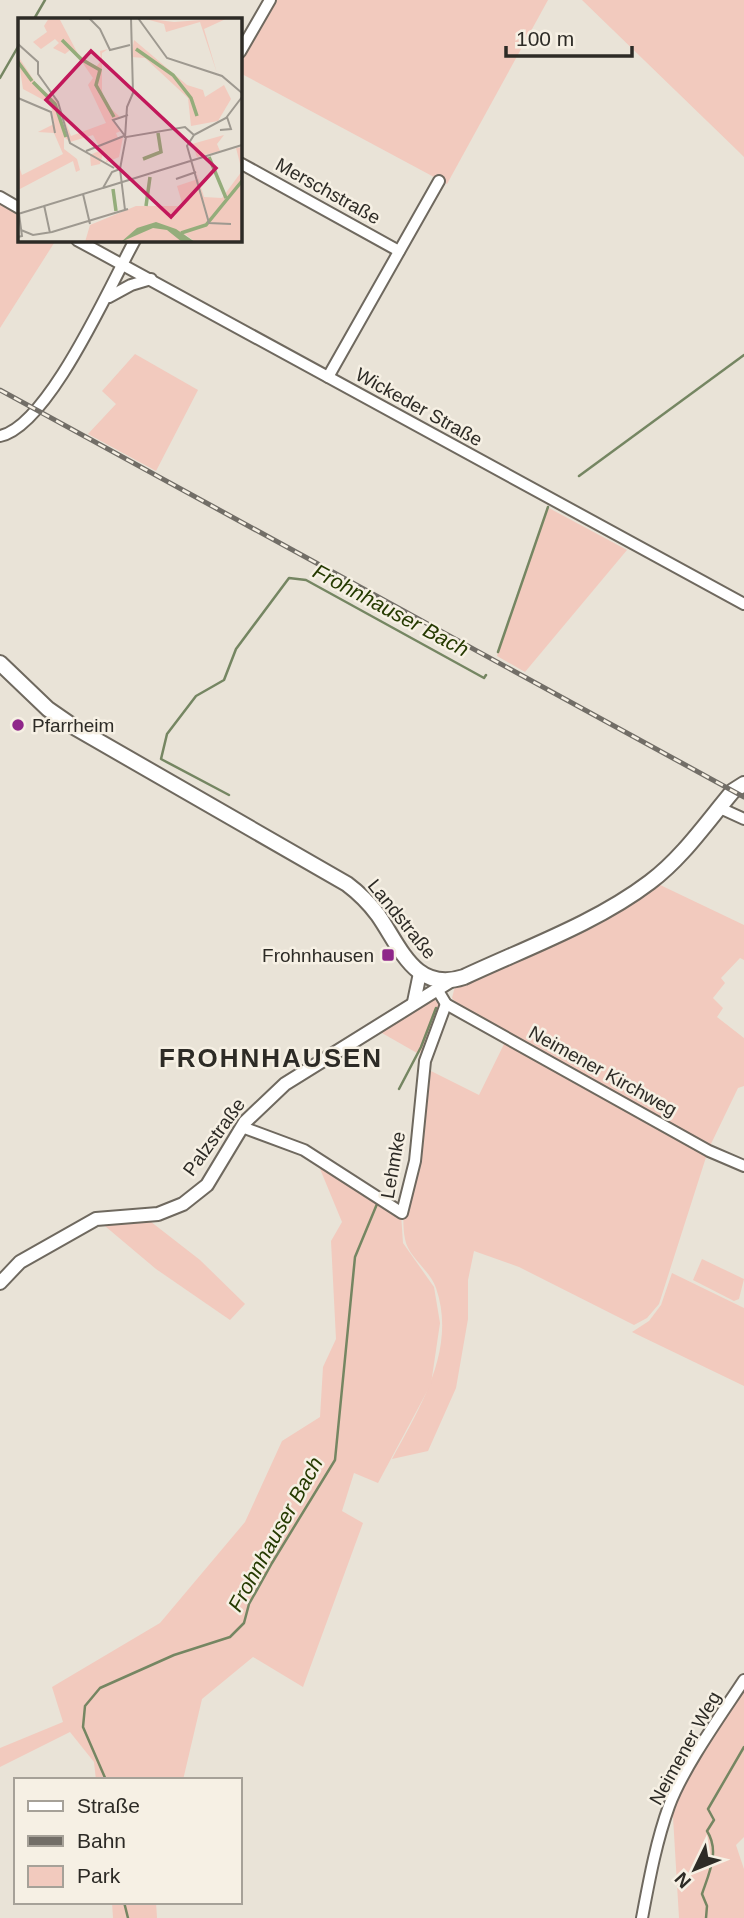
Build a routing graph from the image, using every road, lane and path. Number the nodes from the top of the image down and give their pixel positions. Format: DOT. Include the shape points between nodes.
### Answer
graph roads {
  1 [pos="270,0"];
  2 [pos="242,49"];
  3 [pos="242,164"];
  4 [pos="439,181"];
  5 [pos="0,197"];
  6 [pos="18,207"];
  7 [pos="81,242"];
  8 [pos="134,242"];
  9 [pos="399,251"];
  10 [pos="121,264"];
  11 [pos="150,279"];
  12 [pos="109,296"];
  13 [pos="328,377"];
  14 [pos="0,436"];
  15 [pos="744,604"];
  16 [pos="0,663"];
  17 [pos="741,783"];
  18 [pos="720,808"];
  19 [pos="744,819"];
  20 [pos="419,973"];
  21 [pos="443,985"];
  22 [pos="414,1002"];
  23 [pos="446,1004"];
  24 [pos="242,1127"];
  25 [pos="744,1166"];
  26 [pos="0,1283"];
  27 [pos="744,1679"];
  28 [pos="642,1918"];
  1 -- 2 [label="street"];
  3 -- 9 [label="street, Merschstraße"];
  4 -- 9 [label="street"];
  5 -- 6 [label="street"];
  7 -- 10 [label="street, Wickeder Straße"];
  8 -- 10 [label="street"];
  9 -- 13 [label="street"];
  10 -- 11 [label="street, Wickeder Straße"];
  10 -- 12 [label="street"];
  11 -- 12 [label="street"];
  11 -- 13 [label="street, Wickeder Straße"];
  12 -- 14 [label="street" via="38,411"];
  13 -- 15 [label="street, Wickeder Straße" via="551,494"];
  16 -- 20 [label="main road, Landstraße" via="74,727 347,884 370,904"];
  17 -- 18 [label="main road"];
  18 -- 19 [label="street"];
  18 -- 21 [label="main road" via="668,867 614,905"];
  20 -- 21 [label="main road, Landstraße"];
  20 -- 22 [label="street"];
  21 -- 22 [label="street, Palzstraße"];
  21 -- 23 [label="street"];
  22 -- 24 [label="street, Palzstraße" via="306,1068"];
  23 -- 24 [label="street, Lehmke" via="425,1061 415,1161 402,1213 304,1150"];
  23 -- 25 [label="street, Neimener Kirchweg" via="709,1151"];
  24 -- 26 [label="street, Palzstraße" via="206,1185 183,1204 158,1214 96,1219 20,1262"];
  27 -- 28 [label="street, Neimener Weg" via="670,1804"];
}
